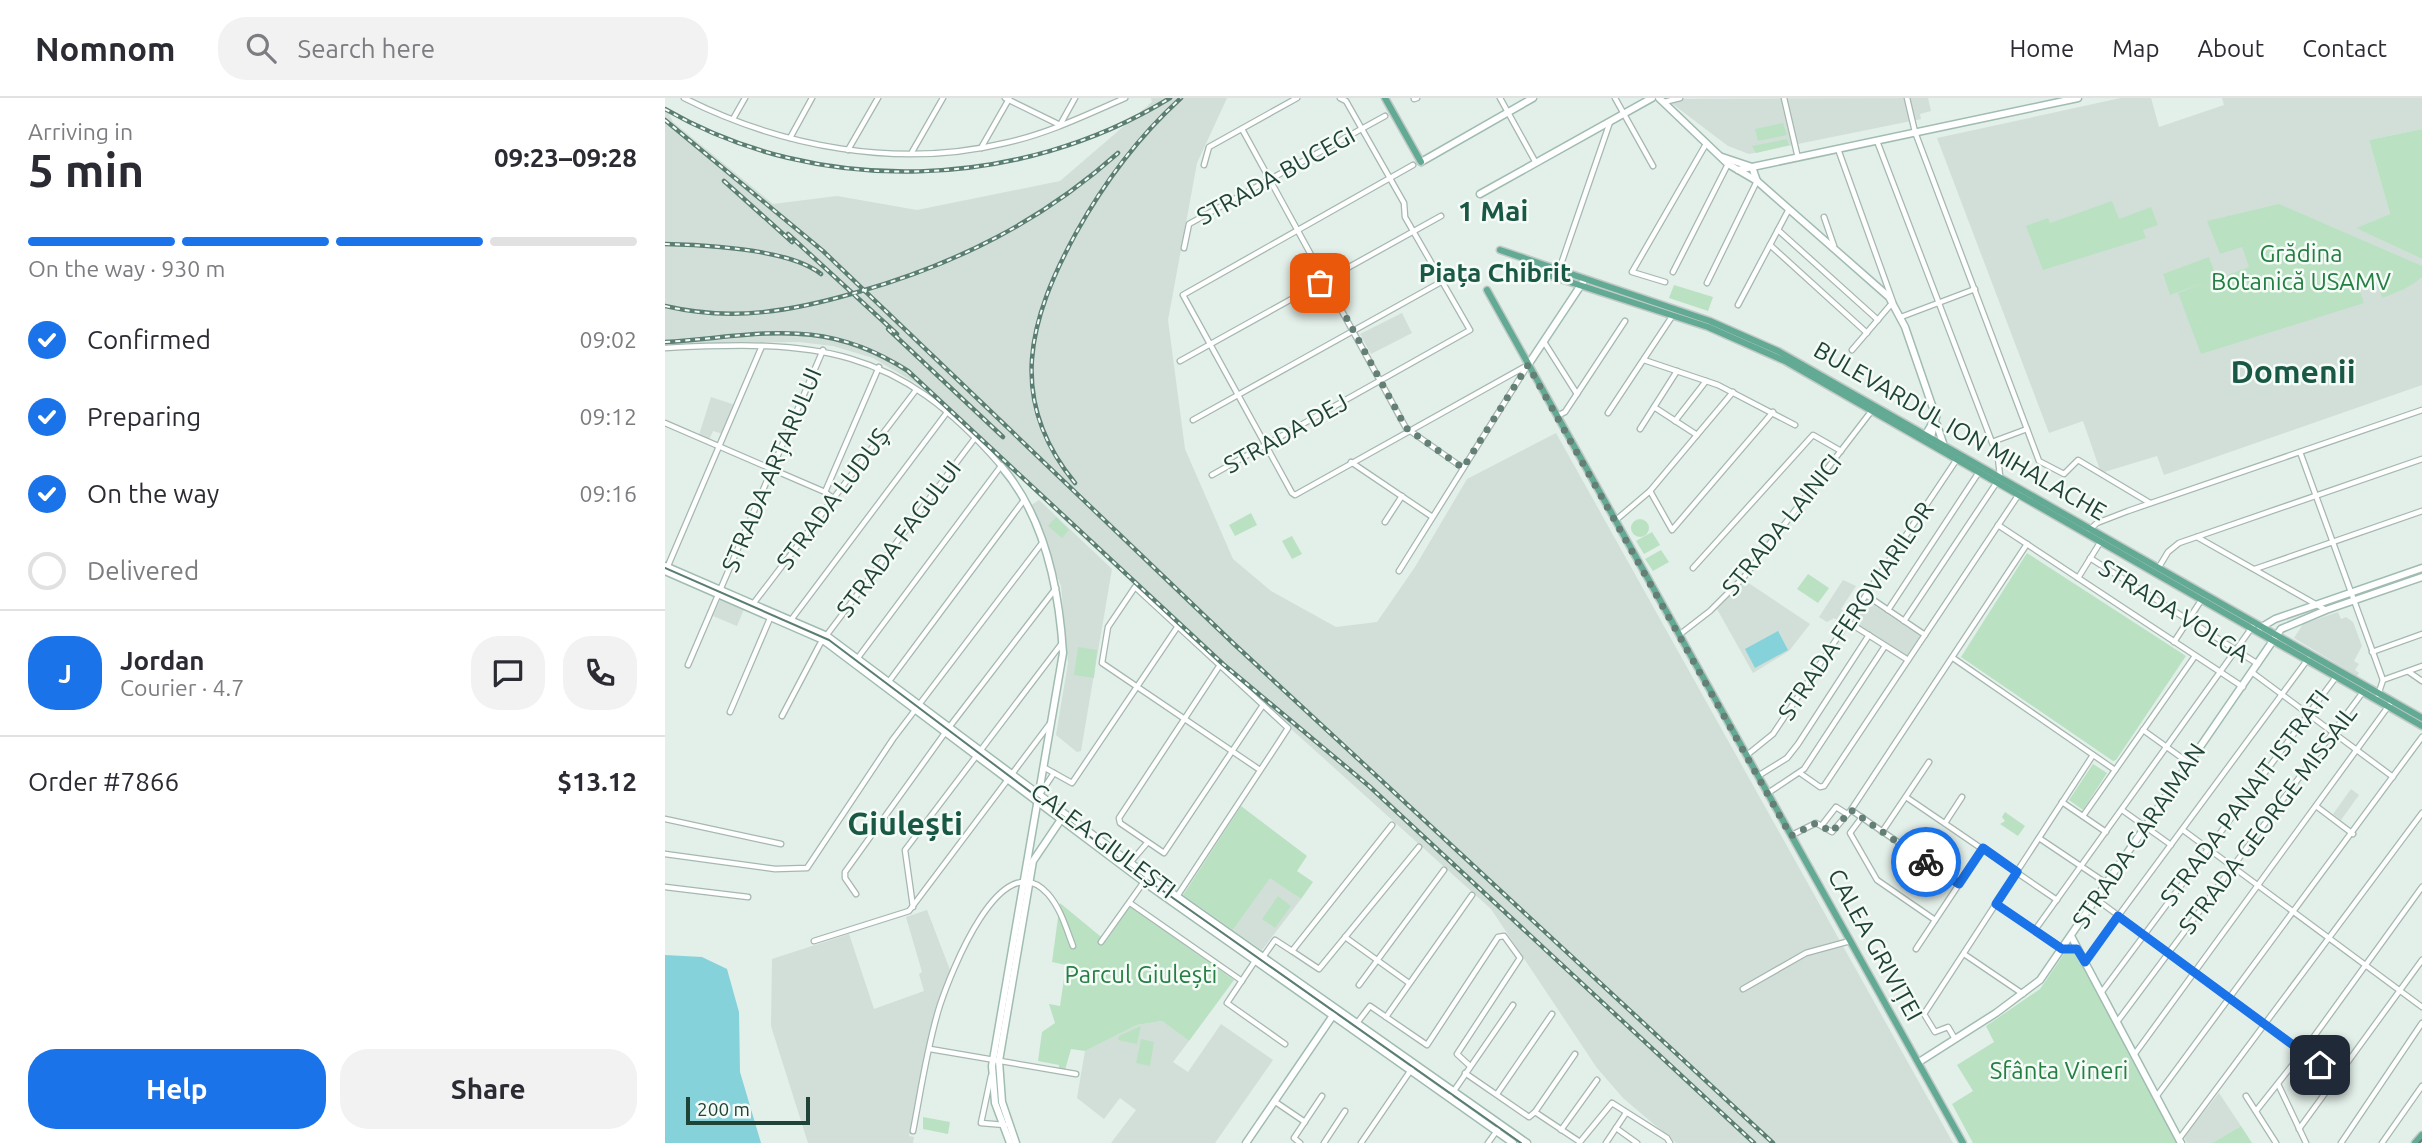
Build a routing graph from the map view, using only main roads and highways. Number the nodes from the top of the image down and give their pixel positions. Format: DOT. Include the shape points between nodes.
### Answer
graph roads {
  1 [pos="1385,98"];
  2 [pos="1421,162"];
  3 [pos="1500,250"];
  4 [pos="1527,268"];
  5 [pos="1583,282"];
  6 [pos="1487,290"];
  7 [pos="1928,439"];
  8 [pos="1998,479"];
  9 [pos="2089,530"];
  10 [pos="2257,627"];
  11 [pos="2276,637"];
  12 [pos="2338,673"];
  13 [pos="2390,703"];
  14 [pos="2422,718"];
  15 [pos="2422,726"];
  16 [pos="2422,1135"];
  17 [pos="1963,1143"];
  18 [pos="2415,1143"];
  1 -- 2 [label="main road"];
  3 -- 5 [label="main road, BULEVARDUL ION MIHALACHE"];
  4 -- 5 [label="main road, BULEVARDUL ION MIHALACHE"];
  5 -- 7 [label="main road, BULEVARDUL ION MIHALACHE" via="1771,347"];
  6 -- 17 [label="main road, CALEA GRIVIȚEI"];
  7 -- 8 [label="main road, BULEVARDUL ION MIHALACHE"];
  7 -- 8 [label="main road, BULEVARDUL ION MIHALACHE" via="1943,443"];
  8 -- 9 [label="main road, BULEVARDUL ION MIHALACHE"];
  8 -- 9 [label="main road, BULEVARDUL ION MIHALACHE"];
  9 -- 10 [label="main road, BULEVARDUL ION MIHALACHE"];
  9 -- 10 [label="main road, BULEVARDUL ION MIHALACHE" via="2101,541"];
  10 -- 11 [label="main road, BULEVARDUL ION MIHALACHE"];
  11 -- 12 [label="main road, BULEVARDUL ION MIHALACHE"];
  11 -- 12 [label="main road, BULEVARDUL ION MIHALACHE"];
  12 -- 13 [label="main road, BULEVARDUL ION MIHALACHE"];
  13 -- 14 [label="main road, BULEVARDUL ION MIHALACHE"];
  13 -- 15 [label="main road, BULEVARDUL ION MIHALACHE"];
  16 -- 18 [label="main road"];
}
